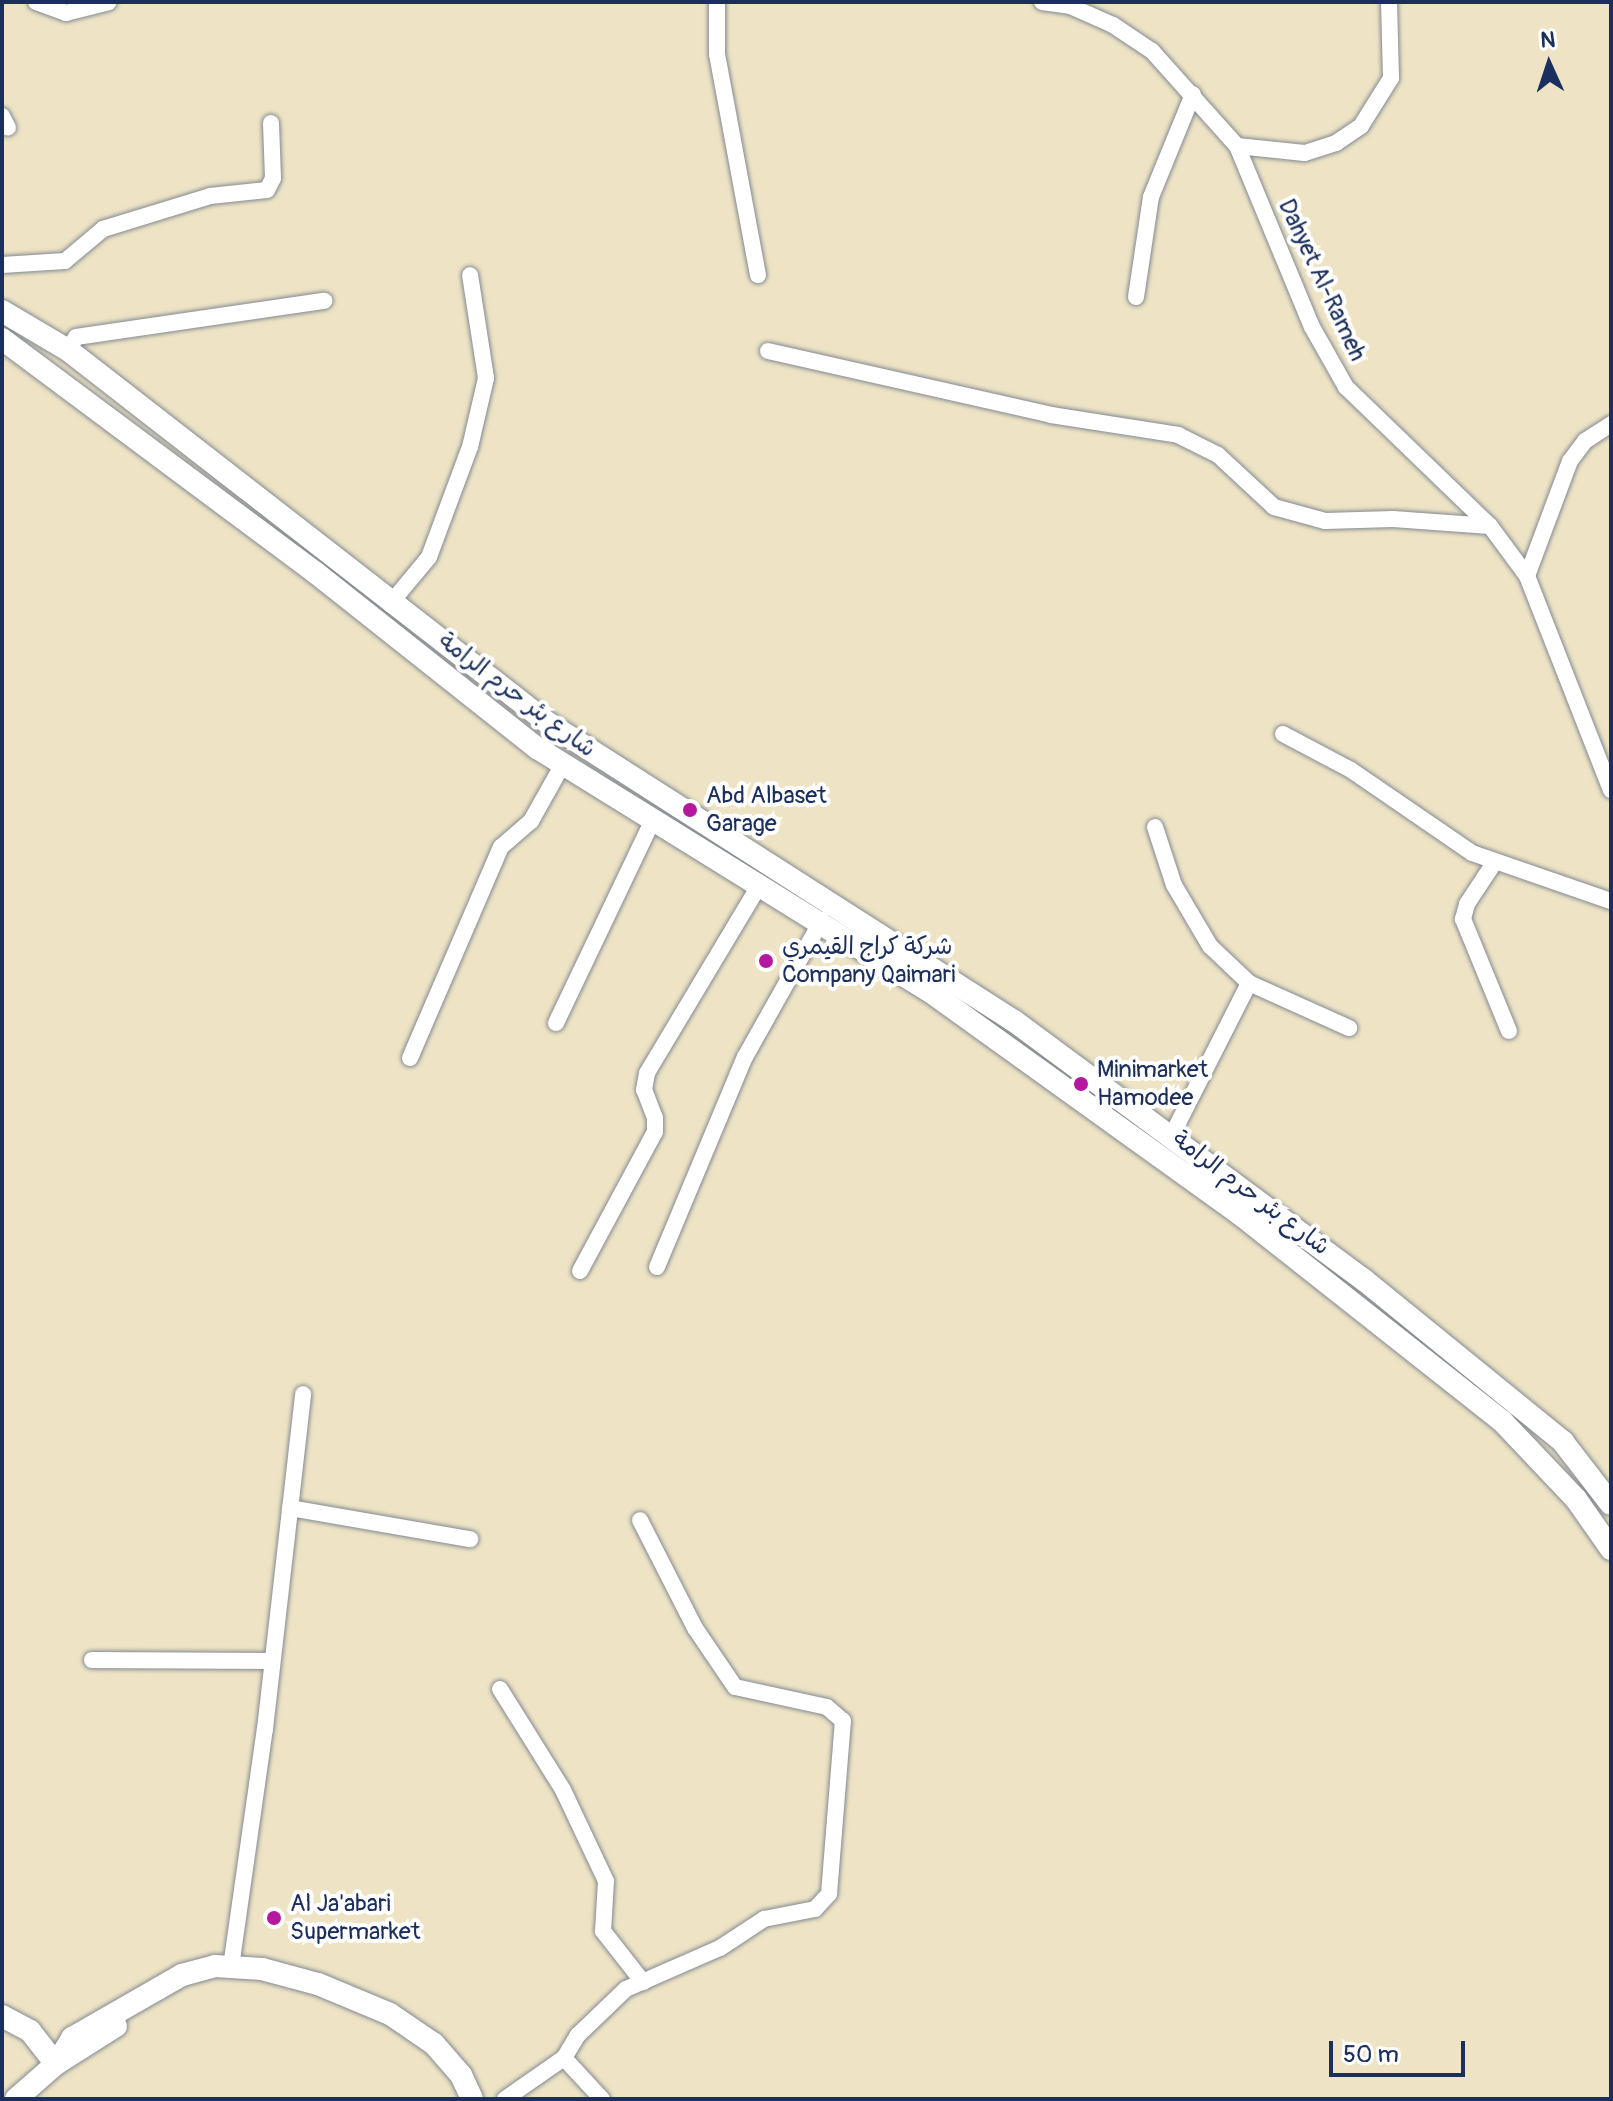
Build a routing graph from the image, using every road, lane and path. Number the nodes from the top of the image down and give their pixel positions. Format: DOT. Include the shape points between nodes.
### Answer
graph roads {
  1 [pos="36,2"];
  2 [pos="109,2"];
  3 [pos="717,2"];
  4 [pos="1042,2"];
  5 [pos="1389,2"];
  6 [pos="1193,94"];
  7 [pos="271,123"];
  8 [pos="1237,146"];
  9 [pos="2,265"];
  10 [pos="470,275"];
  11 [pos="758,275"];
  12 [pos="1136,297"];
  13 [pos="324,301"];
  14 [pos="2,311"];
  15 [pos="2,339"];
  16 [pos="68,350"];
  17 [pos="768,351"];
  18 [pos="1611,424"];
  19 [pos="1490,526"];
  20 [pos="1527,576"];
  21 [pos="390,604"];
  22 [pos="1283,734"];
  23 [pos="563,764"];
  24 [pos="1611,790"];
  25 [pos="653,820"];
  26 [pos="1155,827"];
  27 [pos="1494,863"];
  28 [pos="760,884"];
  29 [pos="1611,901"];
  30 [pos="822,920"];
  31 [pos="1249,983"];
  32 [pos="556,1023"];
  33 [pos="1349,1028"];
  34 [pos="1509,1031"];
  35 [pos="410,1058"];
  36 [pos="1170,1139"];
  37 [pos="657,1267"];
  38 [pos="580,1271"];
  39 [pos="303,1394"];
  40 [pos="1611,1504"];
  41 [pos="290,1508"];
  42 [pos="640,1520"];
  43 [pos="470,1539"];
  44 [pos="1611,1549"];
  45 [pos="92,1660"];
  46 [pos="272,1661"];
  47 [pos="500,1689"];
  48 [pos="231,1967"];
  49 [pos="643,1982"];
  50 [pos="2,2016"];
  51 [pos="2,2034"];
  52 [pos="564,2058"];
  53 [pos="56,2064"];
  54 [pos="16,2099"];
  55 [pos="472,2099"];
  56 [pos="505,2099"];
  57 [pos="602,2099"];
  1 -- 2 [label="street" via="66,13"];
  3 -- 11 [label="street" via="717,54"];
  4 -- 6 [label="street, Dahyet Al-Rameh" via="1070,6 1113,25 1152,51"];
  5 -- 8 [label="street" via="1391,78 1381,102 1361,126 1336,143 1305,153"];
  6 -- 8 [label="street, Dahyet Al-Rameh"];
  6 -- 12 [label="street" via="1151,197"];
  7 -- 9 [label="street" via="273,178 267,190 210,196 105,228 68,260"];
  8 -- 19 [label="street, Dahyet Al-Rameh" via="1312,327 1346,387"];
  10 -- 21 [label="street" via="486,378 473,433 429,557"];
  13 -- 16 [label="street" via="76,337"];
  14 -- 16 [label="main road, شارع بئر حرم الرامة"];
  15 -- 23 [label="main road, شارع بئر حرم الرامة"];
  16 -- 21 [label="main road, شارع بئر حرم الرامة"];
  17 -- 19 [label="street" via="1051,415 1178,435 1218,455 1274,507 1325,521 1393,519"];
  18 -- 20 [label="street" via="1591,435 1570,461"];
  19 -- 20 [label="street, Dahyet Al-Rameh"];
  20 -- 24 [label="street, Dahyet Al-Rameh"];
  21 -- 36 [label="main road, شارع بئر حرم الرامة" via="548,723 1014,1021"];
  22 -- 27 [label="street" via="1351,770"];
  23 -- 25 [label="main road, شارع بئر حرم الرامة"];
  23 -- 35 [label="street" via="531,821 501,847"];
  25 -- 28 [label="main road, شارع بئر حرم الرامة"];
  25 -- 32 [label="street"];
  26 -- 31 [label="street" via="1174,885 1210,946"];
  27 -- 29 [label="street"];
  27 -- 34 [label="street" via="1463,919"];
  28 -- 30 [label="main road, شارع بئر حرم الرامة"];
  28 -- 38 [label="street" via="647,1073 644,1090 655,1132"];
  30 -- 37 [label="street" via="745,1057"];
  30 -- 44 [label="main road, شارع بئر حرم الرامة" via="1032,1064 1410,1347 1541,1458"];
  31 -- 33 [label="street"];
  31 -- 36 [label="street"];
  36 -- 40 [label="main road, شارع بئر حرم الرامة" via="1477,1369 1563,1442"];
  39 -- 41 [label="street"];
  41 -- 43 [label="street"];
  41 -- 46 [label="street"];
  42 -- 49 [label="street" via="695,1628 735,1687 831,1709 845,1730 825,1901 811,1910 764,1919 720,1948"];
  45 -- 46 [label="street"];
  46 -- 48 [label="street"];
  47 -- 49 [label="street" via="563,1790 606,1881 603,1931"];
  48 -- 53 [label="main road" via="182,1975 135,2004 122,2022 83,2051"];
  48 -- 55 [label="main road" via="318,1984 390,2014 434,2044 461,2075"];
  49 -- 52 [label="street" via="626,1989 578,2035"];
  50 -- 53 [label="main road" via="30,2031"];
  51 -- 53 [label="main road"];
  52 -- 56 [label="street"];
  52 -- 57 [label="street"];
  53 -- 54 [label="main road"];
}
